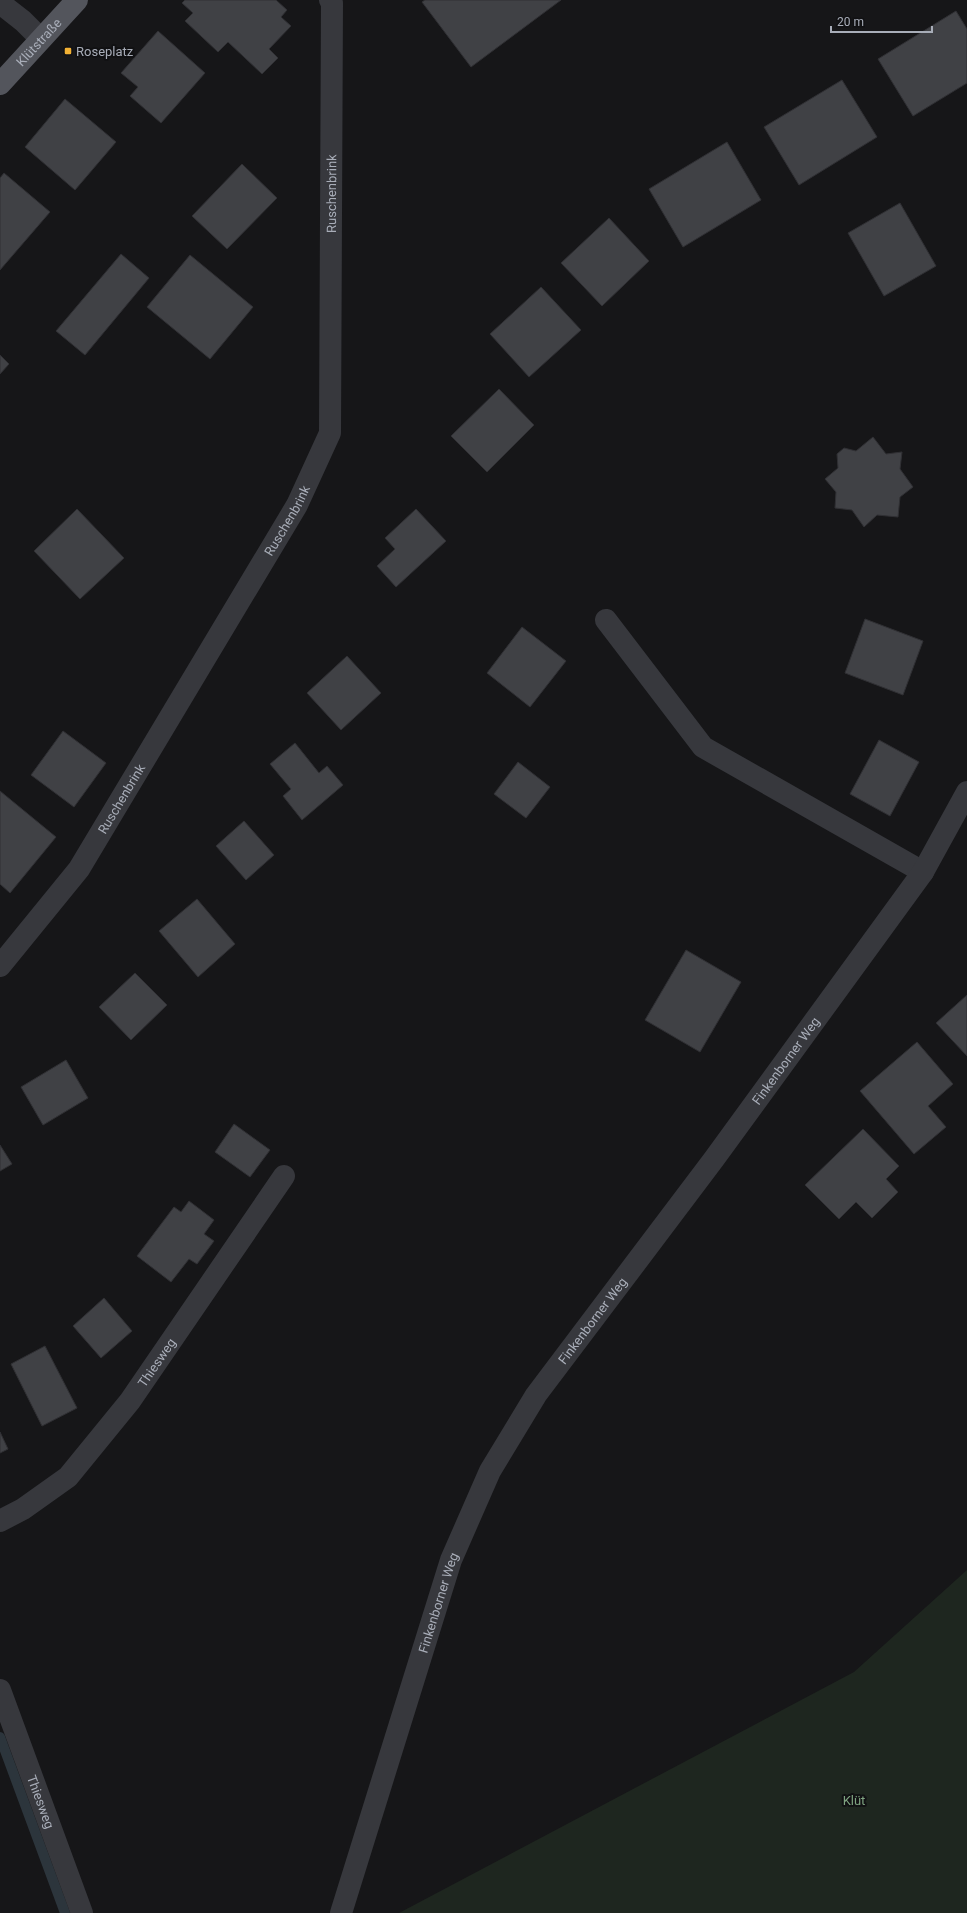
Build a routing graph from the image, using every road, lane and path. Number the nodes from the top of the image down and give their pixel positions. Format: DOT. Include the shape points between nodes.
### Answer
graph roads {
  1 [pos="77,0"];
  2 [pos="330,0"];
  3 [pos="0,4"];
  4 [pos="41,39"];
  5 [pos="0,84"];
  6 [pos="606,620"];
  7 [pos="967,792"];
  8 [pos="923,872"];
  9 [pos="0,966"];
  10 [pos="284,1176"];
  11 [pos="0,1521"];
  12 [pos="0,1690"];
  13 [pos="82,1913"];
  14 [pos="341,1913"];
  1 -- 4 [label="main road, Klütstraße"];
  2 -- 9 [label="street, Ruschenbrink" via="330,433 297,505 79,869"];
  3 -- 4 [label="street" via="23,21"];
  4 -- 5 [label="main road, Klütstraße"];
  6 -- 8 [label="street" via="703,747"];
  7 -- 8 [label="street, Finkenborner Weg"];
  8 -- 14 [label="street, Finkenborner Weg" via="709,1165 536,1395 490,1471 451,1560"];
  10 -- 11 [label="street, Thiesweg" via="130,1401 68,1477 23,1509"];
  12 -- 13 [label="street, Thiesweg"];
}
